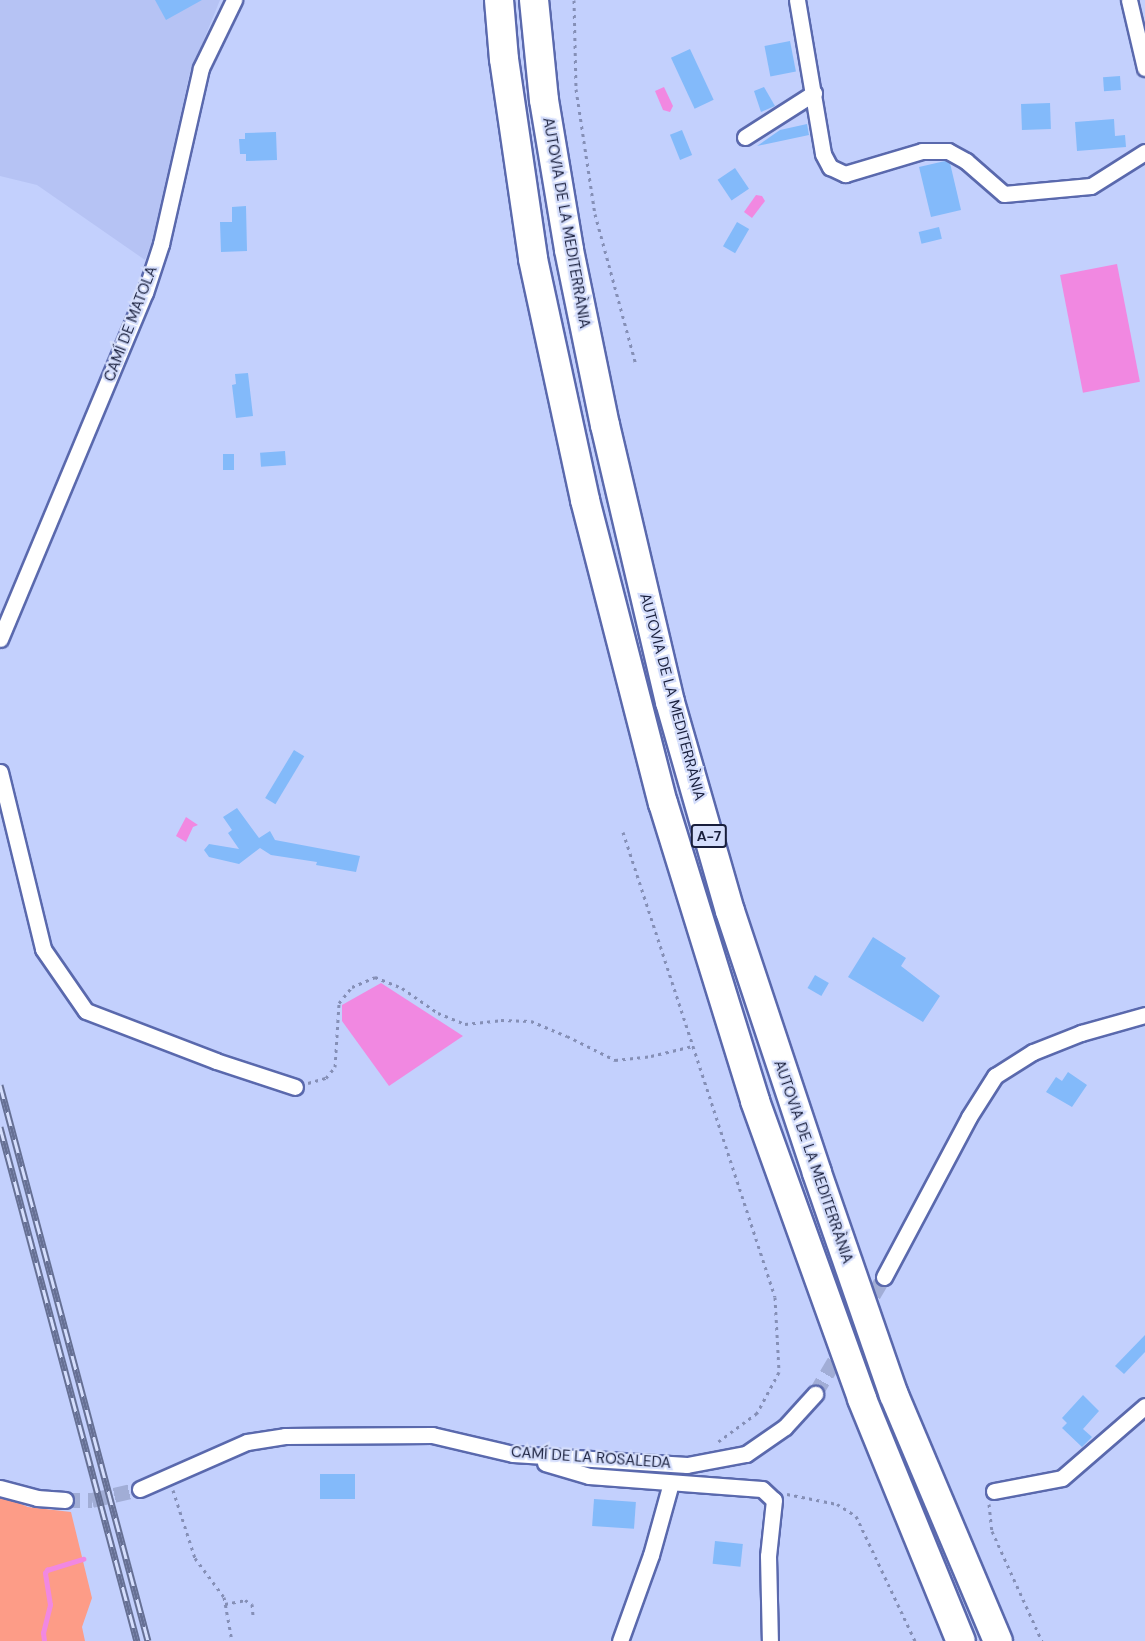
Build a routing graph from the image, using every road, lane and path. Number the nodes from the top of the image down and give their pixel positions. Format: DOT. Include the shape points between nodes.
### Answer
graph roads {
  1 [pos="234,0"];
  2 [pos="499,0"];
  3 [pos="534,0"];
  4 [pos="574,0"];
  5 [pos="797,0"];
  6 [pos="1129,0"];
  7 [pos="1145,68"];
  8 [pos="814,93"];
  9 [pos="745,137"];
  10 [pos="1145,152"];
  11 [pos="636,365"];
  12 [pos="0,639"];
  13 [pos="0,772"];
  14 [pos="623,832"];
  15 [pos="1145,1015"];
  16 [pos="693,1046"];
  17 [pos="295,1087"];
  18 [pos="884,1277"];
  19 [pos="814,1394"];
  20 [pos="1145,1406"];
  21 [pos="714,1446"];
  22 [pos="513,1454"];
  23 [pos="167,1475"];
  24 [pos="671,1483"];
  25 [pos="0,1488"];
  26 [pos="140,1489"];
  27 [pos="762,1489"];
  28 [pos="994,1491"];
  29 [pos="64,1500"];
  30 [pos="225,1604"];
  31 [pos="253,1616"];
  32 [pos="232,1641"];
  33 [pos="620,1641"];
  34 [pos="770,1641"];
  35 [pos="915,1641"];
  36 [pos="962,1641"];
  37 [pos="998,1641"];
  38 [pos="1042,1641"];
  1 -- 12 [label="street, CAMÍ DE MATOLA" via="201,68 146,293"];
  2 -- 36 [label="highway, A-7" via="533,259 585,500 663,803 759,1112 862,1400"];
  3 -- 37 [label="highway, AUTOVIA DE LA MEDITERRÀNIA / A-7" via="544,100 569,250 605,425 670,702 730,911 846,1259 894,1395"];
  4 -- 11 [label="path" via="576,89 595,214"];
  5 -- 8 [label="street"];
  6 -- 7 [label="street"];
  8 -- 9 [label="street"];
  8 -- 10 [label="street" via="823,154 830,167 844,174 922,151 948,151 966,161 1004,194 1091,186"];
  13 -- 17 [label="street" via="43,950 86,1011"];
  14 -- 16 [label="path"];
  15 -- 18 [label="street" via="1081,1033 1034,1052 995,1076"];
  16 -- 17 [label="path" via="661,1055 615,1060 531,1021 465,1024 375,977 352,987 339,1003 335,1067 326,1077"];
  16 -- 21 [label="path" via="775,1297 779,1372 757,1413"];
  19 -- 22 [label="street, CAMÍ DE LA ROSALEDA" via="785,1426 746,1454 687,1465"];
  20 -- 28 [label="street" via="1062,1478"];
  22 -- 23 [label="street, CAMÍ DE LA ROSALEDA" via="432,1435 285,1436 247,1442"];
  22 -- 24 [label="street" via="589,1476"];
  23 -- 26 [label="street, CAMÍ DE LA ROSALEDA"];
  23 -- 30 [label="path" via="195,1558 217,1586"];
  24 -- 27 [label="street"];
  24 -- 33 [label="street" via="651,1555"];
  25 -- 29 [label="street" via="37,1498"];
  27 -- 34 [label="street" via="774,1500 768,1556"];
  27 -- 35 [label="path" via="837,1504 856,1516"];
  28 -- 38 [label="path" via="988,1508 992,1531"];
  30 -- 31 [label="path" via="245,1600 252,1604"];
  30 -- 32 [label="path"];
}
